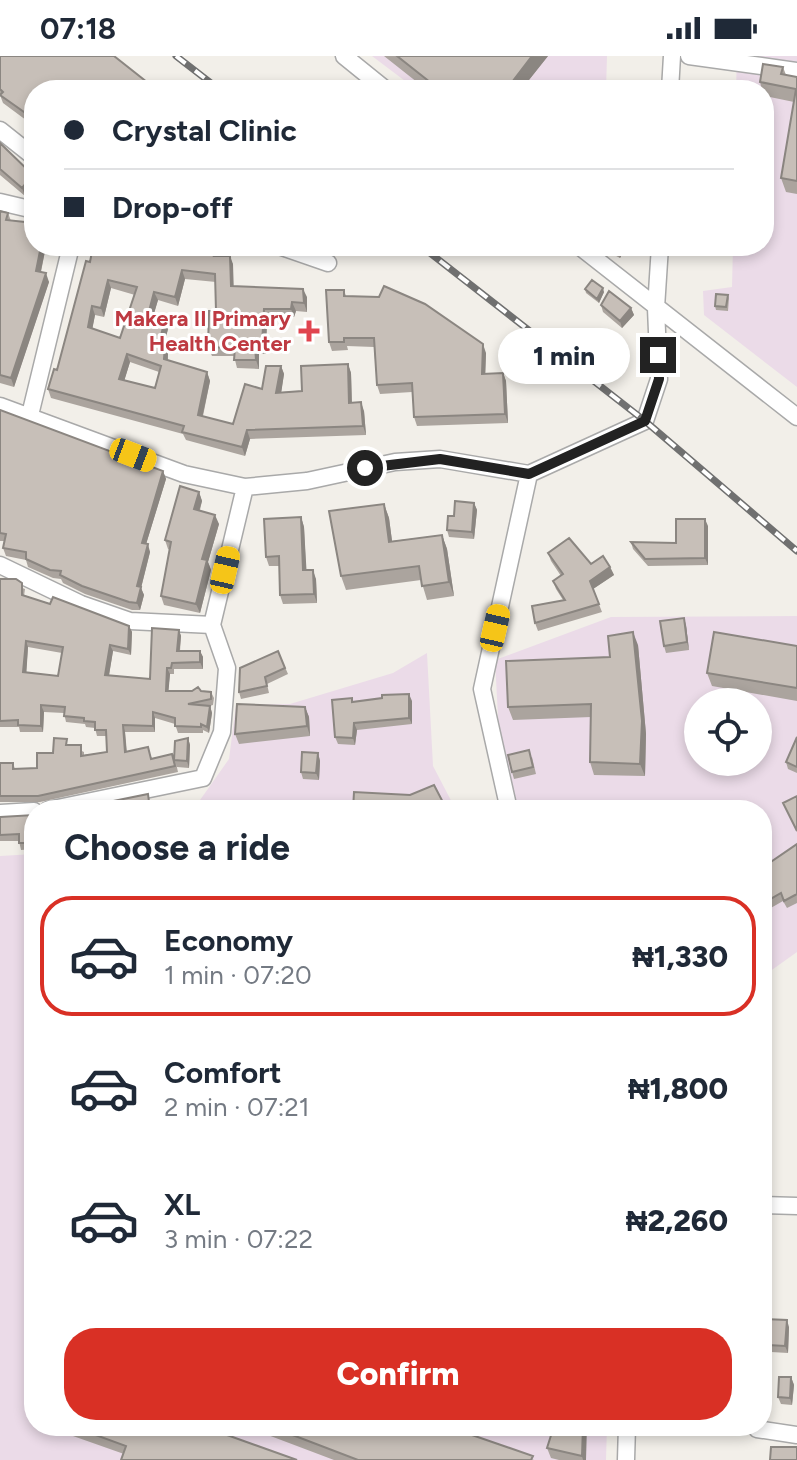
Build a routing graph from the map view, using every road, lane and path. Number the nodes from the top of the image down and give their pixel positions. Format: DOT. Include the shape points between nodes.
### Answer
graph roads {
  1 [pos="344,56"];
  2 [pos="672,56"];
  3 [pos="689,56"];
  4 [pos="797,71"];
  5 [pos="374,80"];
  6 [pos="671,80"];
  7 [pos="0,130"];
  8 [pos="24,149"];
  9 [pos="0,202"];
  10 [pos="24,208"];
  11 [pos="69,256"];
  12 [pos="308,256"];
  13 [pos="591,256"];
  14 [pos="659,256"];
  15 [pos="328,263"];
  16 [pos="656,308"];
  17 [pos="0,406"];
  18 [pos="30,415"];
  19 [pos="797,417"];
  20 [pos="529,474"];
  21 [pos="245,487"];
  22 [pos="0,565"];
  23 [pos="212,625"];
  24 [pos="96,800"];
  25 [pos="507,800"];
  26 [pos="24,812"];
  27 [pos="0,813"];
  28 [pos="772,1205"];
  29 [pos="797,1206"];
  30 [pos="772,1431"];
  31 [pos="797,1435"];
  32 [pos="627,1436"];
  33 [pos="626,1460"];
  1 -- 5 [label="street"];
  2 -- 6 [label="street"];
  3 -- 4 [label="street"];
  7 -- 8 [label="street"];
  9 -- 10 [label="street"];
  11 -- 18 [label="street"];
  12 -- 15 [label="street"];
  13 -- 16 [label="street"];
  14 -- 16 [label="street"];
  16 -- 19 [label="street"];
  16 -- 20 [label="street" via="659,379 645,421"];
  17 -- 18 [label="street"];
  18 -- 21 [label="street" via="184,474"];
  20 -- 21 [label="street" via="440,459"];
  20 -- 25 [label="street" via="482,689"];
  21 -- 23 [label="street"];
  22 -- 23 [label="street" via="130,621"];
  23 -- 24 [label="street" via="227,668 222,732 203,778"];
  26 -- 27 [label="street"];
  28 -- 29 [label="street"];
  30 -- 31 [label="street"];
  32 -- 33 [label="street"];
}
